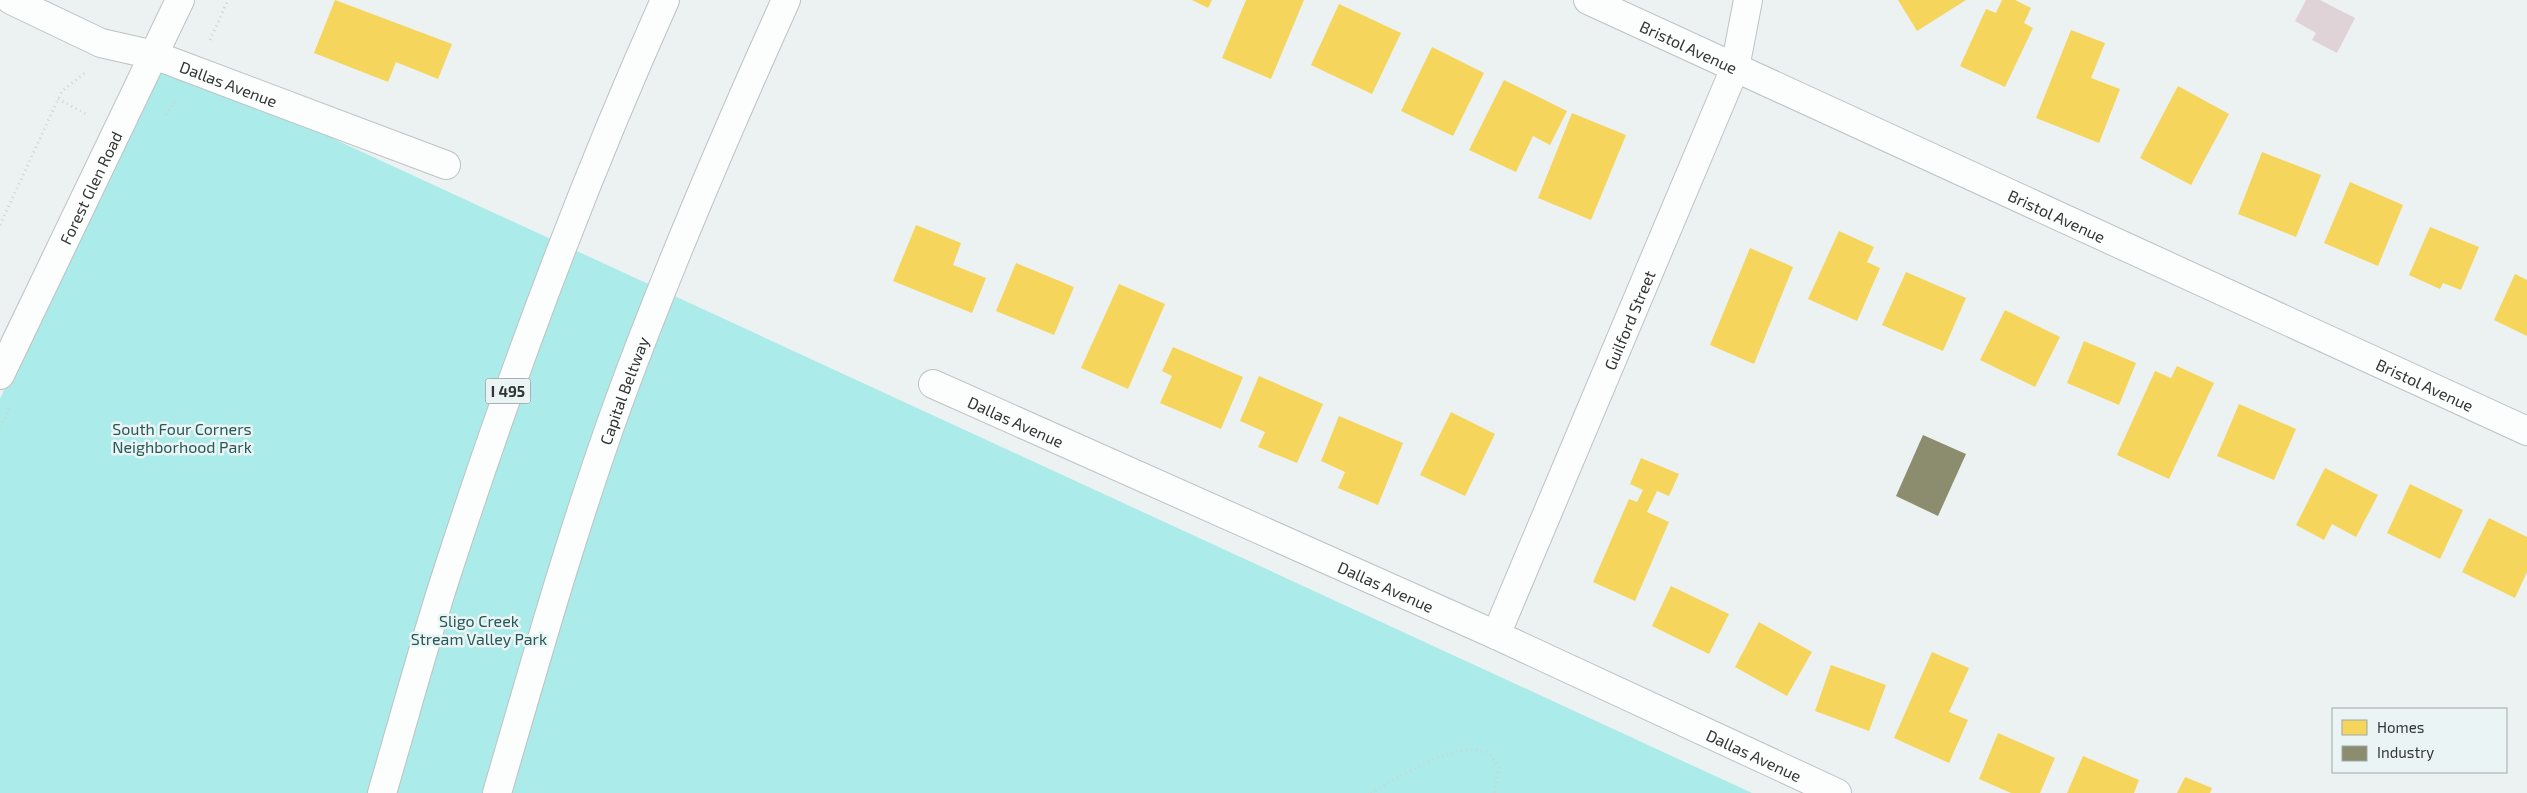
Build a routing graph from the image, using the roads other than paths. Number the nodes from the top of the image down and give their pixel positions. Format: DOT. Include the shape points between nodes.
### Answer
graph roads {
  1 [pos="11,0"];
  2 [pos="180,0"];
  3 [pos="665,0"];
  4 [pos="786,0"];
  5 [pos="1588,0"];
  6 [pos="1748,0"];
  7 [pos="154,55"];
  8 [pos="1735,68"];
  9 [pos="446,165"];
  10 [pos="0,375"];
  11 [pos="934,384"];
  12 [pos="2527,431"];
  13 [pos="1496,636"];
  14 [pos="382,793"];
  15 [pos="497,793"];
  16 [pos="1837,793"];
  1 -- 7 [label="main road, Dallas Avenue" via="102,43"];
  2 -- 7 [label="main road, Forest Glen Road"];
  3 -- 14 [label="main road, I 495" via="622,96 519,360 447,571"];
  4 -- 15 [label="main road, Capital Beltway" via="722,142 618,404 552,604"];
  5 -- 8 [label="main road, Bristol Avenue"];
  6 -- 8 [label="main road, Guilford Street"];
  7 -- 9 [label="main road, Dallas Avenue"];
  7 -- 10 [label="main road, Forest Glen Road"];
  8 -- 12 [label="main road, Bristol Avenue"];
  8 -- 13 [label="main road, Guilford Street"];
  11 -- 13 [label="main road, Dallas Avenue"];
  13 -- 16 [label="main road, Dallas Avenue"];
}
